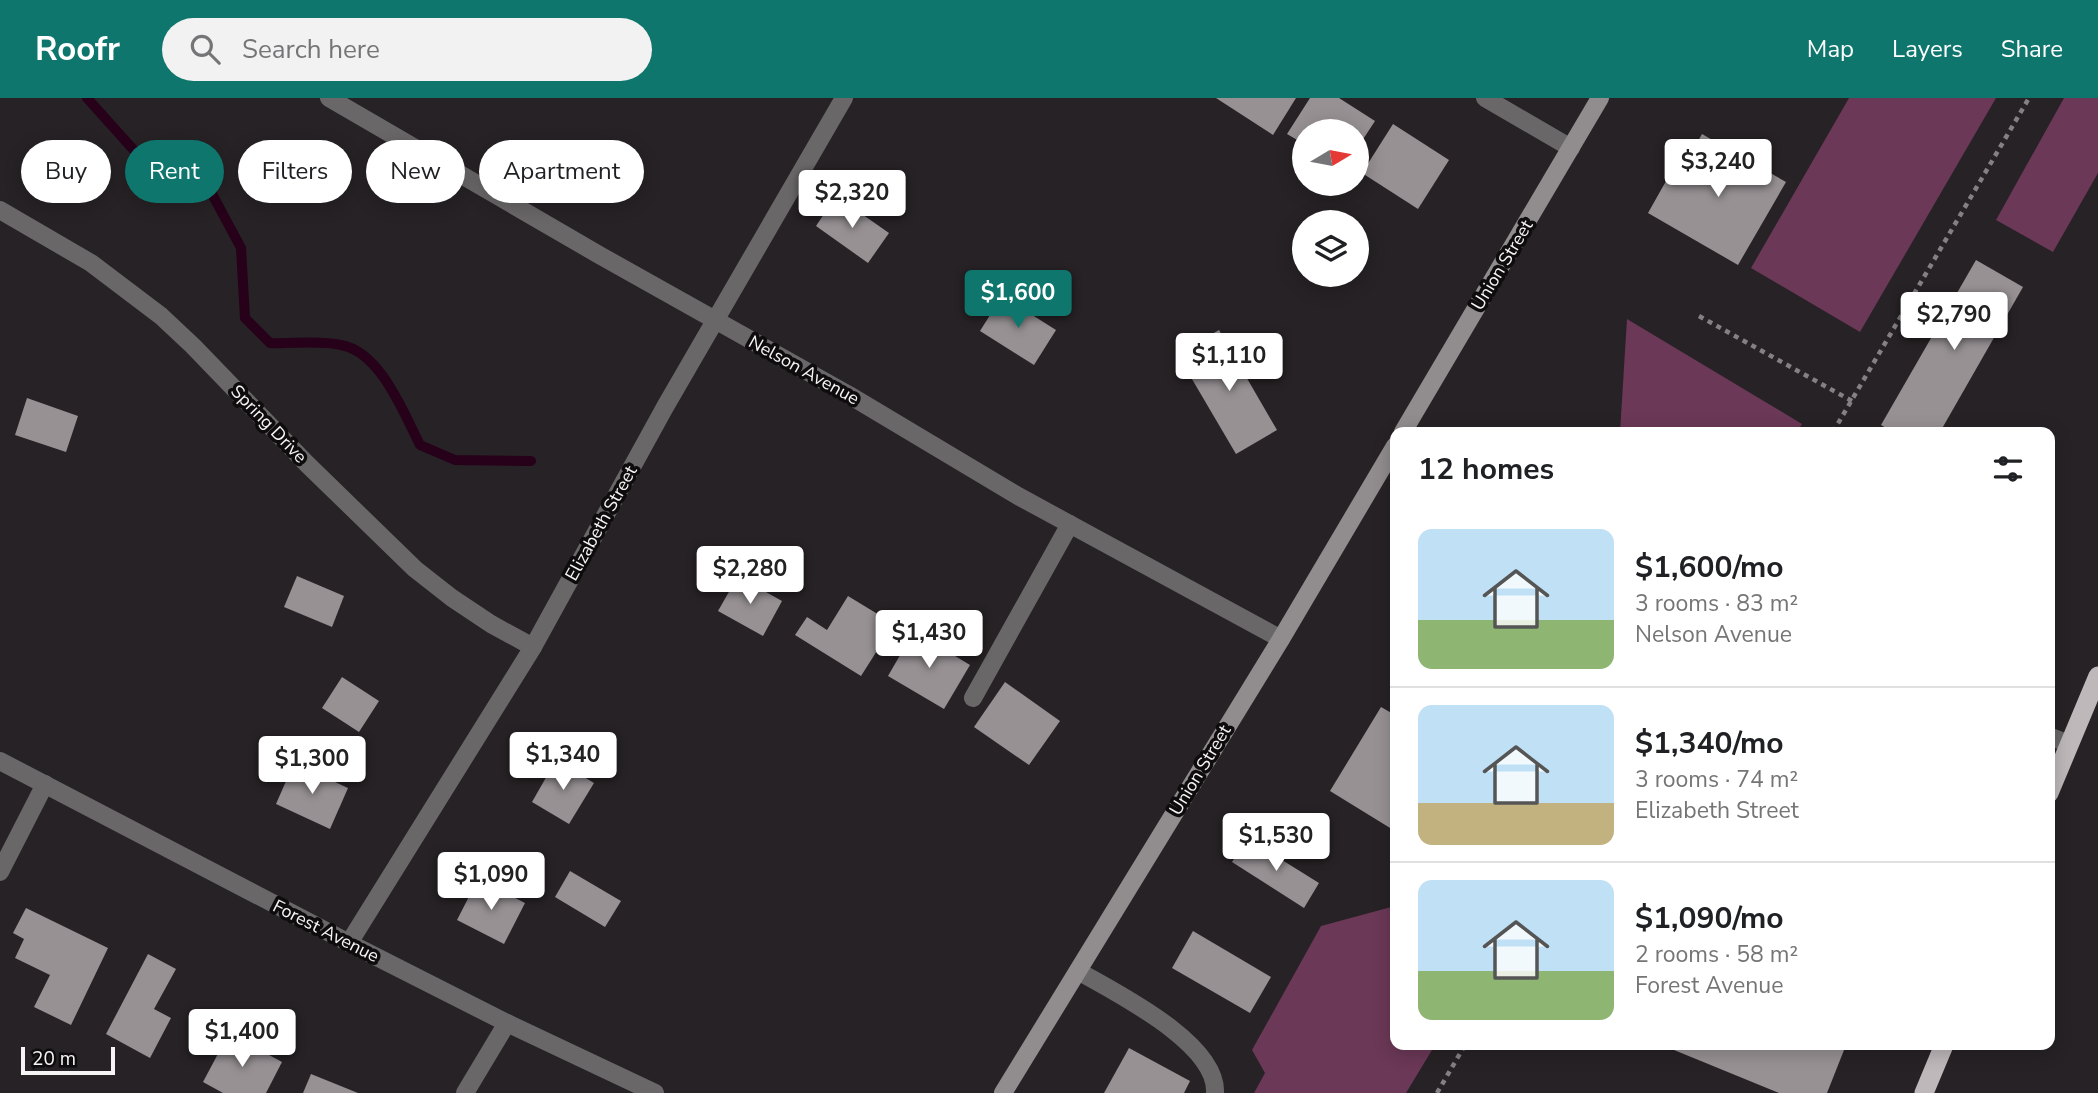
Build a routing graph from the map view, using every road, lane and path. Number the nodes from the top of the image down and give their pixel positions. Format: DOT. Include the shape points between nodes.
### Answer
graph roads {
  1 [pos="330,98"];
  2 [pos="844,98"];
  3 [pos="1485,98"];
  4 [pos="1600,98"];
  5 [pos="2029,98"];
  6 [pos="1572,148"];
  7 [pos="0,210"];
  8 [pos="1699,316"];
  9 [pos="716,320"];
  10 [pos="1852,401"];
  11 [pos="1406,427"];
  12 [pos="1836,427"];
  13 [pos="1390,454"];
  14 [pos="1070,524"];
  15 [pos="1281,639"];
  16 [pos="533,647"];
  17 [pos="2098,676"];
  18 [pos="973,698"];
  19 [pos="2055,738"];
  20 [pos="2069,744"];
  21 [pos="0,761"];
  22 [pos="2055,778"];
  23 [pos="45,784"];
  24 [pos="0,872"];
  25 [pos="349,943"];
  26 [pos="1078,971"];
  27 [pos="507,1023"];
  28 [pos="1462,1050"];
  29 [pos="1942,1050"];
  30 [pos="1007,1092"];
  31 [pos="465,1093"];
  32 [pos="655,1093"];
  33 [pos="1216,1093"];
  34 [pos="1437,1093"];
  35 [pos="1924,1093"];
  1 -- 9 [label="street, Nelson Avenue"];
  2 -- 9 [label="street, Elizabeth Street"];
  3 -- 6 [label="street"];
  4 -- 6 [label="main road, Union Street"];
  5 -- 10 [label="path"];
  6 -- 11 [label="main road, Union Street"];
  7 -- 16 [label="street, Spring Drive" via="91,263 161,316 415,569 472,611"];
  8 -- 10 [label="path"];
  9 -- 14 [label="street, Nelson Avenue"];
  9 -- 16 [label="street, Elizabeth Street"];
  10 -- 12 [label="path"];
  13 -- 15 [label="main road, Union Street"];
  14 -- 15 [label="street, Nelson Avenue"];
  14 -- 18 [label="street"];
  15 -- 26 [label="main road, Union Street"];
  16 -- 25 [label="street, Elizabeth Street"];
  17 -- 20 [label="highway"];
  19 -- 20 [label="street"];
  20 -- 22 [label="highway"];
  21 -- 23 [label="street, Forest Avenue"];
  23 -- 24 [label="street"];
  23 -- 25 [label="street, Forest Avenue"];
  25 -- 27 [label="street, Forest Avenue"];
  26 -- 30 [label="main road, Union Street"];
  26 -- 33 [label="street" via="1173,1030 1205,1059"];
  27 -- 31 [label="street"];
  27 -- 32 [label="street, Forest Avenue"];
  28 -- 34 [label="path"];
  29 -- 35 [label="highway"];
}
